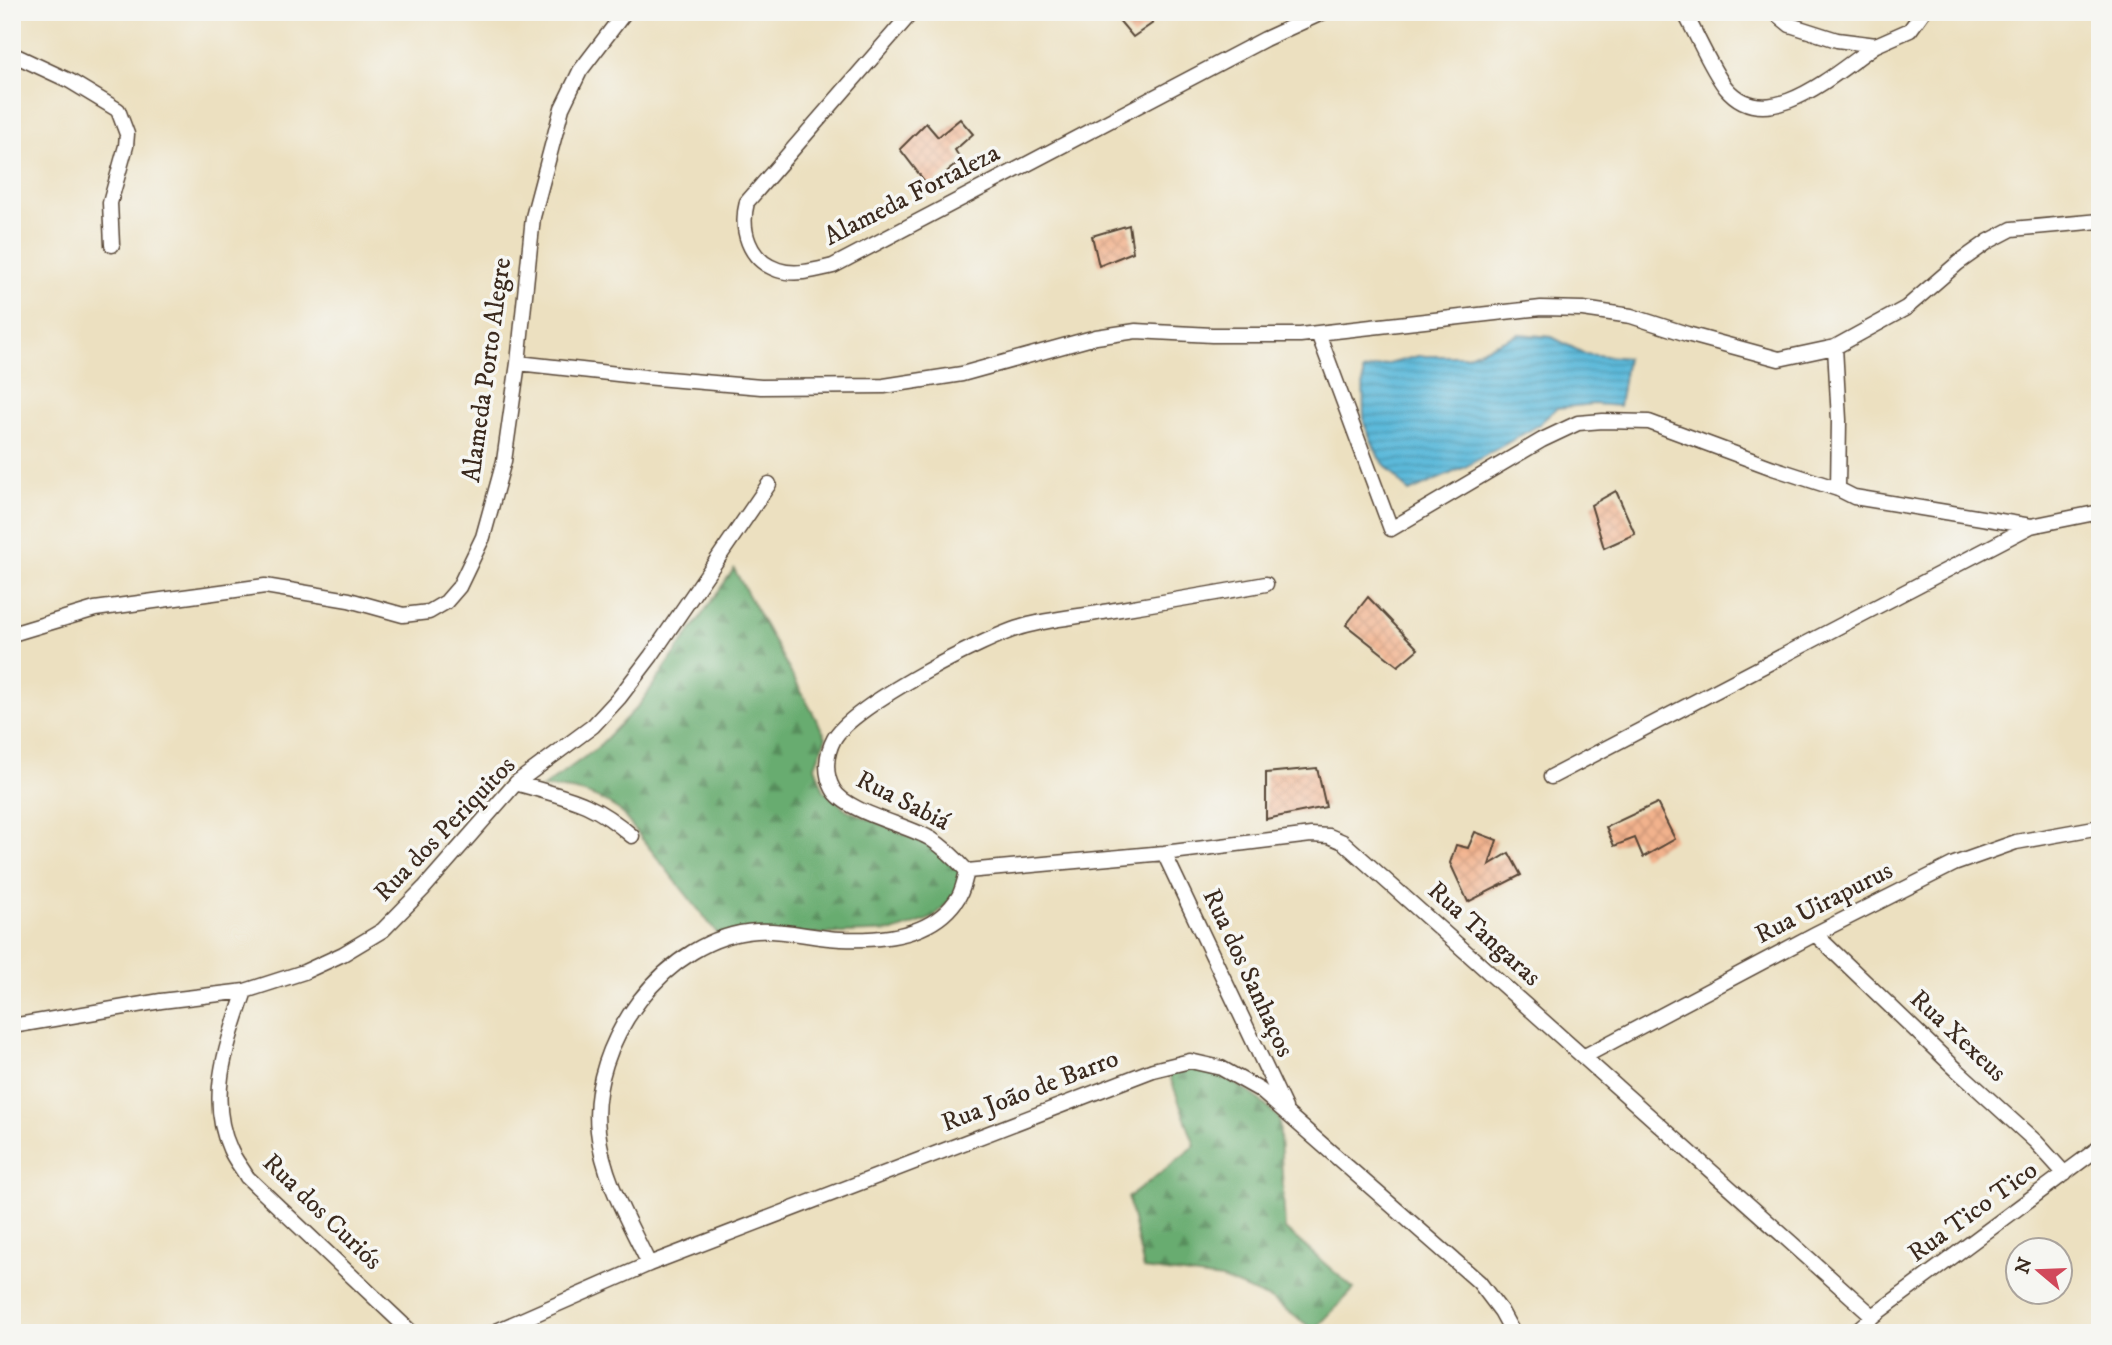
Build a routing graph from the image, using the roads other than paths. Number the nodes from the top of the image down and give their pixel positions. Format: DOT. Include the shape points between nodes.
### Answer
graph roads {
  1 [pos="625,12"];
  2 [pos="912,12"];
  3 [pos="1324,12"];
  4 [pos="1684,12"];
  5 [pos="1774,12"];
  6 [pos="1923,12"];
  7 [pos="1876,45"];
  8 [pos="12,54"];
  9 [pos="2100,220"];
  10 [pos="112,245"];
  11 [pos="1318,333"];
  12 [pos="1835,347"];
  13 [pos="518,363"];
  14 [pos="769,484"];
  15 [pos="1838,489"];
  16 [pos="2100,513"];
  17 [pos="2031,526"];
  18 [pos="1266,584"];
  19 [pos="12,634"];
  20 [pos="1551,777"];
  21 [pos="516,783"];
  22 [pos="2100,827"];
  23 [pos="632,836"];
  24 [pos="1164,853"];
  25 [pos="967,871"];
  26 [pos="1815,934"];
  27 [pos="245,991"];
  28 [pos="12,1026"];
  29 [pos="1583,1057"];
  30 [pos="1287,1114"];
  31 [pos="2100,1147"];
  32 [pos="2065,1174"];
  33 [pos="649,1264"];
  34 [pos="1873,1316"];
  35 [pos="412,1333"];
  36 [pos="492,1333"];
  37 [pos="1513,1333"];
  38 [pos="1854,1333"];
  1 -- 13 [label="street, Alameda Porto Alegre" via="580,71 562,108 533,217"];
  2 -- 3 [label="street, Alameda Fortaleza" via="747,202 745,235 752,250 777,270 813,271 833,266"];
  4 -- 7 [label="street" via="1726,87 1741,102 1758,106 1779,106 1804,94"];
  5 -- 7 [label="street" via="1790,26 1837,40"];
  6 -- 7 [label="street" via="1910,30"];
  8 -- 10 [label="street" via="118,110 127,134 110,202"];
  9 -- 12 [label="street" via="2012,229 1958,263 1906,308"];
  11 -- 12 [label="street" via="1528,309 1583,309 1631,316 1779,359"];
  11 -- 13 [label="street" via="1136,331 1096,337 962,374 884,386 761,387"];
  11 -- 15 [label="street" via="1391,530 1578,423 1650,422"];
  12 -- 15 [label="street"];
  13 -- 19 [label="street, Alameda Porto Alegre" via="504,461 483,537 459,587 429,612 403,615 349,600 265,586 95,609"];
  14 -- 21 [label="street, Rua dos Periquitos" via="619,698 593,726"];
  15 -- 17 [label="street" via="1854,497"];
  16 -- 17 [label="street"];
  17 -- 20 [label="street"];
  18 -- 25 [label="street, Rua Sabiá" via="1024,626 983,641 848,722 827,755 834,792 851,806 930,839"];
  21 -- 23 [label="street" via="590,805"];
  21 -- 27 [label="street, Rua dos Periquitos" via="383,930 304,972"];
  22 -- 26 [label="street, Rua Uirapurus" via="2016,842 1954,864"];
  24 -- 25 [label="street, Rua Tangaras"];
  24 -- 29 [label="street, Rua Tangaras" via="1311,835 1343,842"];
  24 -- 30 [label="street, Rua dos Sanhaços"];
  25 -- 33 [label="street" via="960,895 937,922 897,936 842,939 756,931 717,940 684,956 636,1005 603,1070 597,1130 610,1181"];
  26 -- 29 [label="street, Rua Uirapurus"];
  26 -- 32 [label="street, Rua Xexeus"];
  27 -- 28 [label="street, Rua dos Periquitos"];
  27 -- 35 [label="street, Rua dos Curiós" via="218,1093 230,1150 247,1177"];
  29 -- 34 [label="street, Rua Tangaras"];
  30 -- 33 [label="street, Rua João de Barro" via="1260,1090 1221,1068 1190,1061 1153,1070"];
  30 -- 37 [label="street, Rua João de Barro" via="1479,1282"];
  31 -- 32 [label="street, Rua Tico Tico"];
  32 -- 34 [label="street, Rua Tico Tico"];
  33 -- 36 [label="street, Rua João de Barro"];
  34 -- 38 [label="street"];
}
